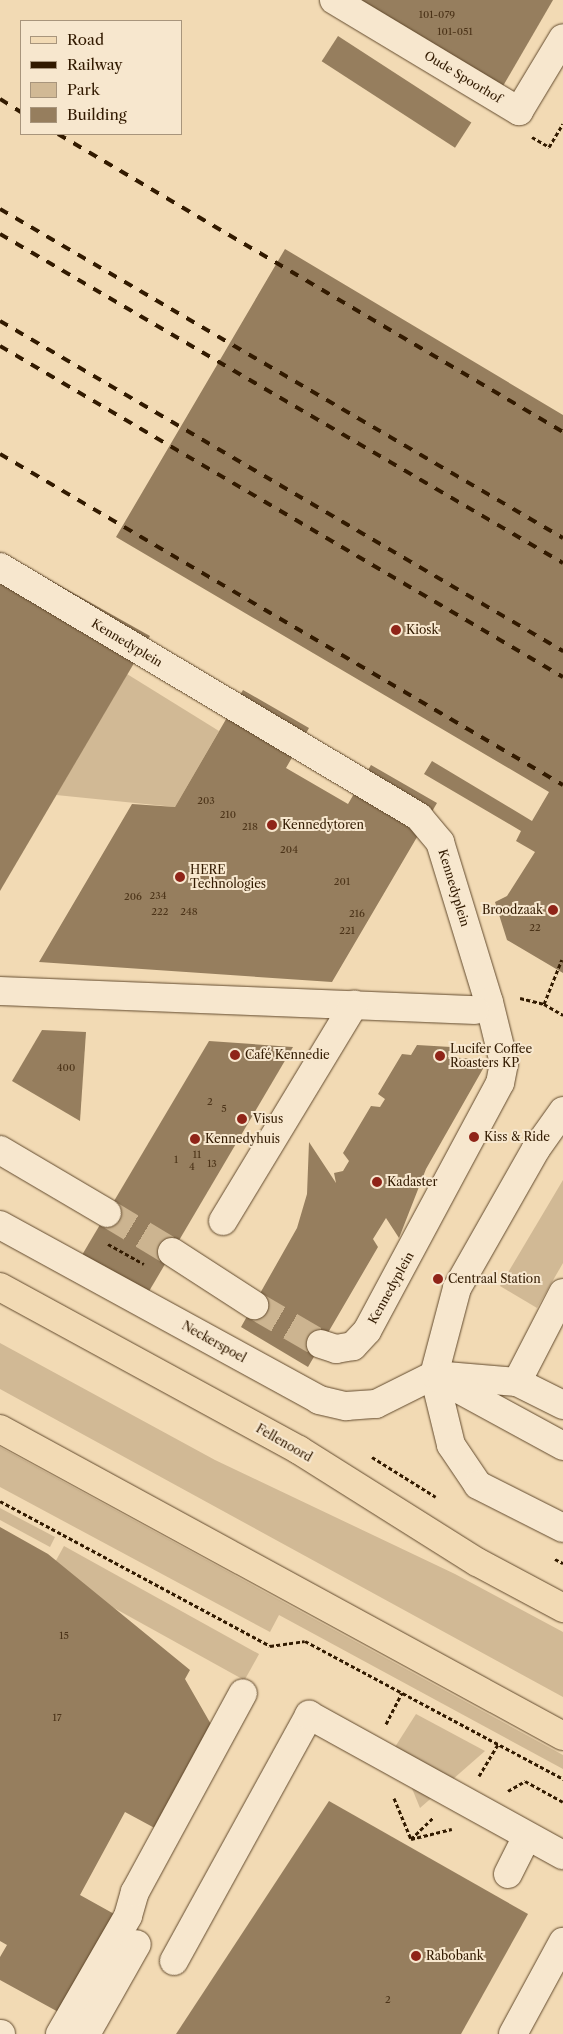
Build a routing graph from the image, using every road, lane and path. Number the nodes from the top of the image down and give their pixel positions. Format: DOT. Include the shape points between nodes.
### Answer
graph roads {
  1 [pos="334,0"];
  2 [pos="563,38"];
  3 [pos="0,568"];
  4 [pos="562,959"];
  5 [pos="0,991"];
  6 [pos="511,996"];
  7 [pos="544,1004"];
  8 [pos="354,1005"];
  9 [pos="475,1010"];
  10 [pos="563,1015"];
  11 [pos="563,1111"];
  12 [pos="0,1150"];
  13 [pos="107,1213"];
  14 [pos="224,1221"];
  15 [pos="0,1225"];
  16 [pos="99,1239"];
  17 [pos="172,1252"];
  18 [pos="147,1266"];
  19 [pos="0,1287"];
  20 [pos="562,1298"];
  21 [pos="254,1305"];
  22 [pos="321,1344"];
  23 [pos="434,1375"];
  24 [pos="517,1382"];
  25 [pos="563,1405"];
  26 [pos="0,1429"];
  27 [pos="563,1446"];
  28 [pos="0,1502"];
  29 [pos="563,1528"];
  30 [pos="563,1608"];
  31 [pos="243,1693"];
  32 [pos="402,1693"];
  33 [pos="385,1726"];
  34 [pos="563,1736"];
  35 [pos="498,1744"];
  36 [pos="478,1777"];
  37 [pos="563,1779"];
  38 [pos="527,1836"];
  39 [pos="563,1855"];
  40 [pos="508,1874"];
  41 [pos="563,1942"];
  42 [pos="137,1944"];
  43 [pos="174,1961"];
  44 [pos="60,2034"];
  45 [pos="86,2034"];
  46 [pos="513,2034"];
  1 -- 2 [label="street, Oude Spoorhof" via="519,111"];
  3 -- 22 [label="street, Kennedyplein" via="420,817 440,842 489,1002 504,1063 500,1083 368,1331 353,1346 336,1349"];
  4 -- 7 [label="path"];
  5 -- 8 [label="street"];
  6 -- 7 [label="path"];
  7 -- 10 [label="path"];
  8 -- 9 [label="street"];
  8 -- 14 [label="street"];
  11 -- 23 [label="street" via="536,1149 457,1288"];
  12 -- 13 [label="street"];
  15 -- 23 [label="street, Neckerspoel" via="319,1400 346,1406 376,1404"];
  16 -- 18 [label="path"];
  17 -- 21 [label="street"];
  19 -- 30 [label="main road, Fellenoord" via="299,1450 477,1562"];
  20 -- 24 [label="street"];
  23 -- 24 [label="street"];
  23 -- 27 [label="street"];
  23 -- 29 [label="street" via="451,1445 478,1486"];
  24 -- 25 [label="street"];
  26 -- 34 [label="main road"];
  28 -- 32 [label="path" via="270,1646 305,1641"];
  31 -- 44 [label="street" via="135,1892 128,1916"];
  32 -- 33 [label="path"];
  32 -- 35 [label="path"];
  35 -- 36 [label="path"];
  35 -- 37 [label="path"];
  38 -- 39 [label="street"];
  38 -- 40 [label="street"];
  38 -- 43 [label="street" via="309,1714"];
  41 -- 46 [label="street"];
  42 -- 45 [label="street"];
}
